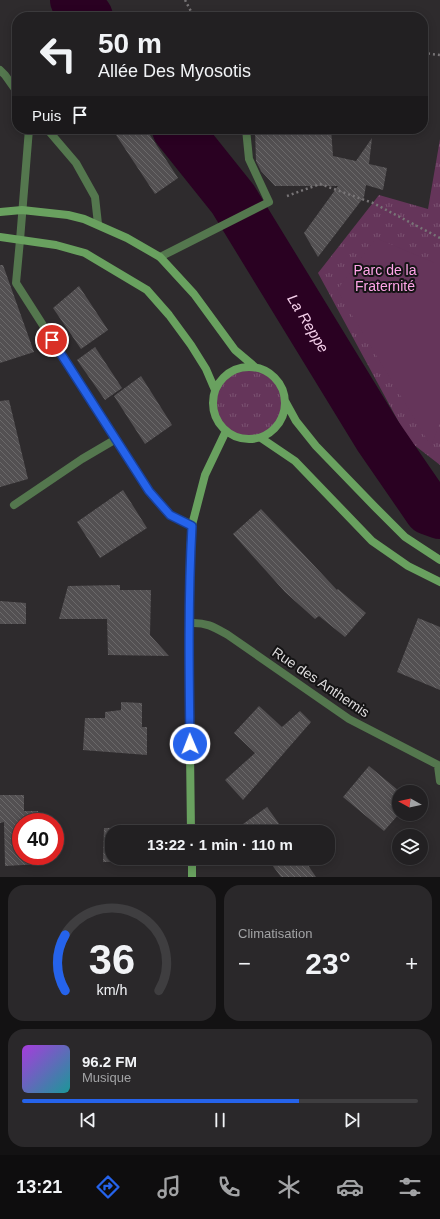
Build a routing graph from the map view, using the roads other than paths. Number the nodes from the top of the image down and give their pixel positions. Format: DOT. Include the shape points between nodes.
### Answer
graph roads {
  1 [pos="0,70"];
  2 [pos="12,85"];
  3 [pos="29,134"];
  4 [pos="51,134"];
  5 [pos="246,134"];
  6 [pos="22,210"];
  7 [pos="0,212"];
  8 [pos="98,224"];
  9 [pos="0,238"];
  10 [pos="20,240"];
  11 [pos="160,257"];
  12 [pos="254,367"];
  13 [pos="215,390"];
  14 [pos="285,401"];
  15 [pos="226,432"];
  16 [pos="261,438"];
  17 [pos="116,440"];
  18 [pos="14,505"];
  19 [pos="192,526"];
  20 [pos="440,560"];
  21 [pos="440,582"];
  22 [pos="190,623"];
  23 [pos="439,766"];
  24 [pos="440,781"];
  25 [pos="191,825"];
  26 [pos="192,865"];
  27 [pos="192,877"];
  1 -- 2 [label="street"];
  3 -- 6 [label="street"];
  4 -- 8 [label="street" via="76,162 95,197"];
  5 -- 11 [label="street" via="249,159 269,202"];
  6 -- 7 [label="main road"];
  6 -- 8 [label="main road" via="68,215"];
  6 -- 10 [label="street"];
  8 -- 11 [label="main road"];
  9 -- 10 [label="main road"];
  10 -- 13 [label="main road" via="56,245 85,253 147,290 191,345"];
  10 -- 17 [label="street" via="16,283"];
  11 -- 12 [label="main road" via="194,294 235,350"];
  12 -- 13 [label="main road" via="231,371 221,379"];
  12 -- 14 [label="main road" via="270,373 280,385"];
  13 -- 15 [label="main road" via="212,401 214,412 218,423"];
  14 -- 16 [label="main road" via="276,427"];
  14 -- 20 [label="main road" via="296,421 316,446 405,538"];
  15 -- 16 [label="main road" via="243,439"];
  15 -- 19 [label="main road" via="205,475"];
  16 -- 21 [label="main road" via="295,461 372,541 408,566"];
  17 -- 18 [label="street" via="82,459"];
  17 -- 19 [label="street" via="149,491 170,515"];
  19 -- 22 [label="main road"];
  22 -- 23 [label="street, Rue des Anthemis" via="202,622 228,635 349,719"];
  22 -- 25 [label="main road"];
  23 -- 24 [label="street, Rue des Anthemis"];
  26 -- 27 [label="main road"];
}
